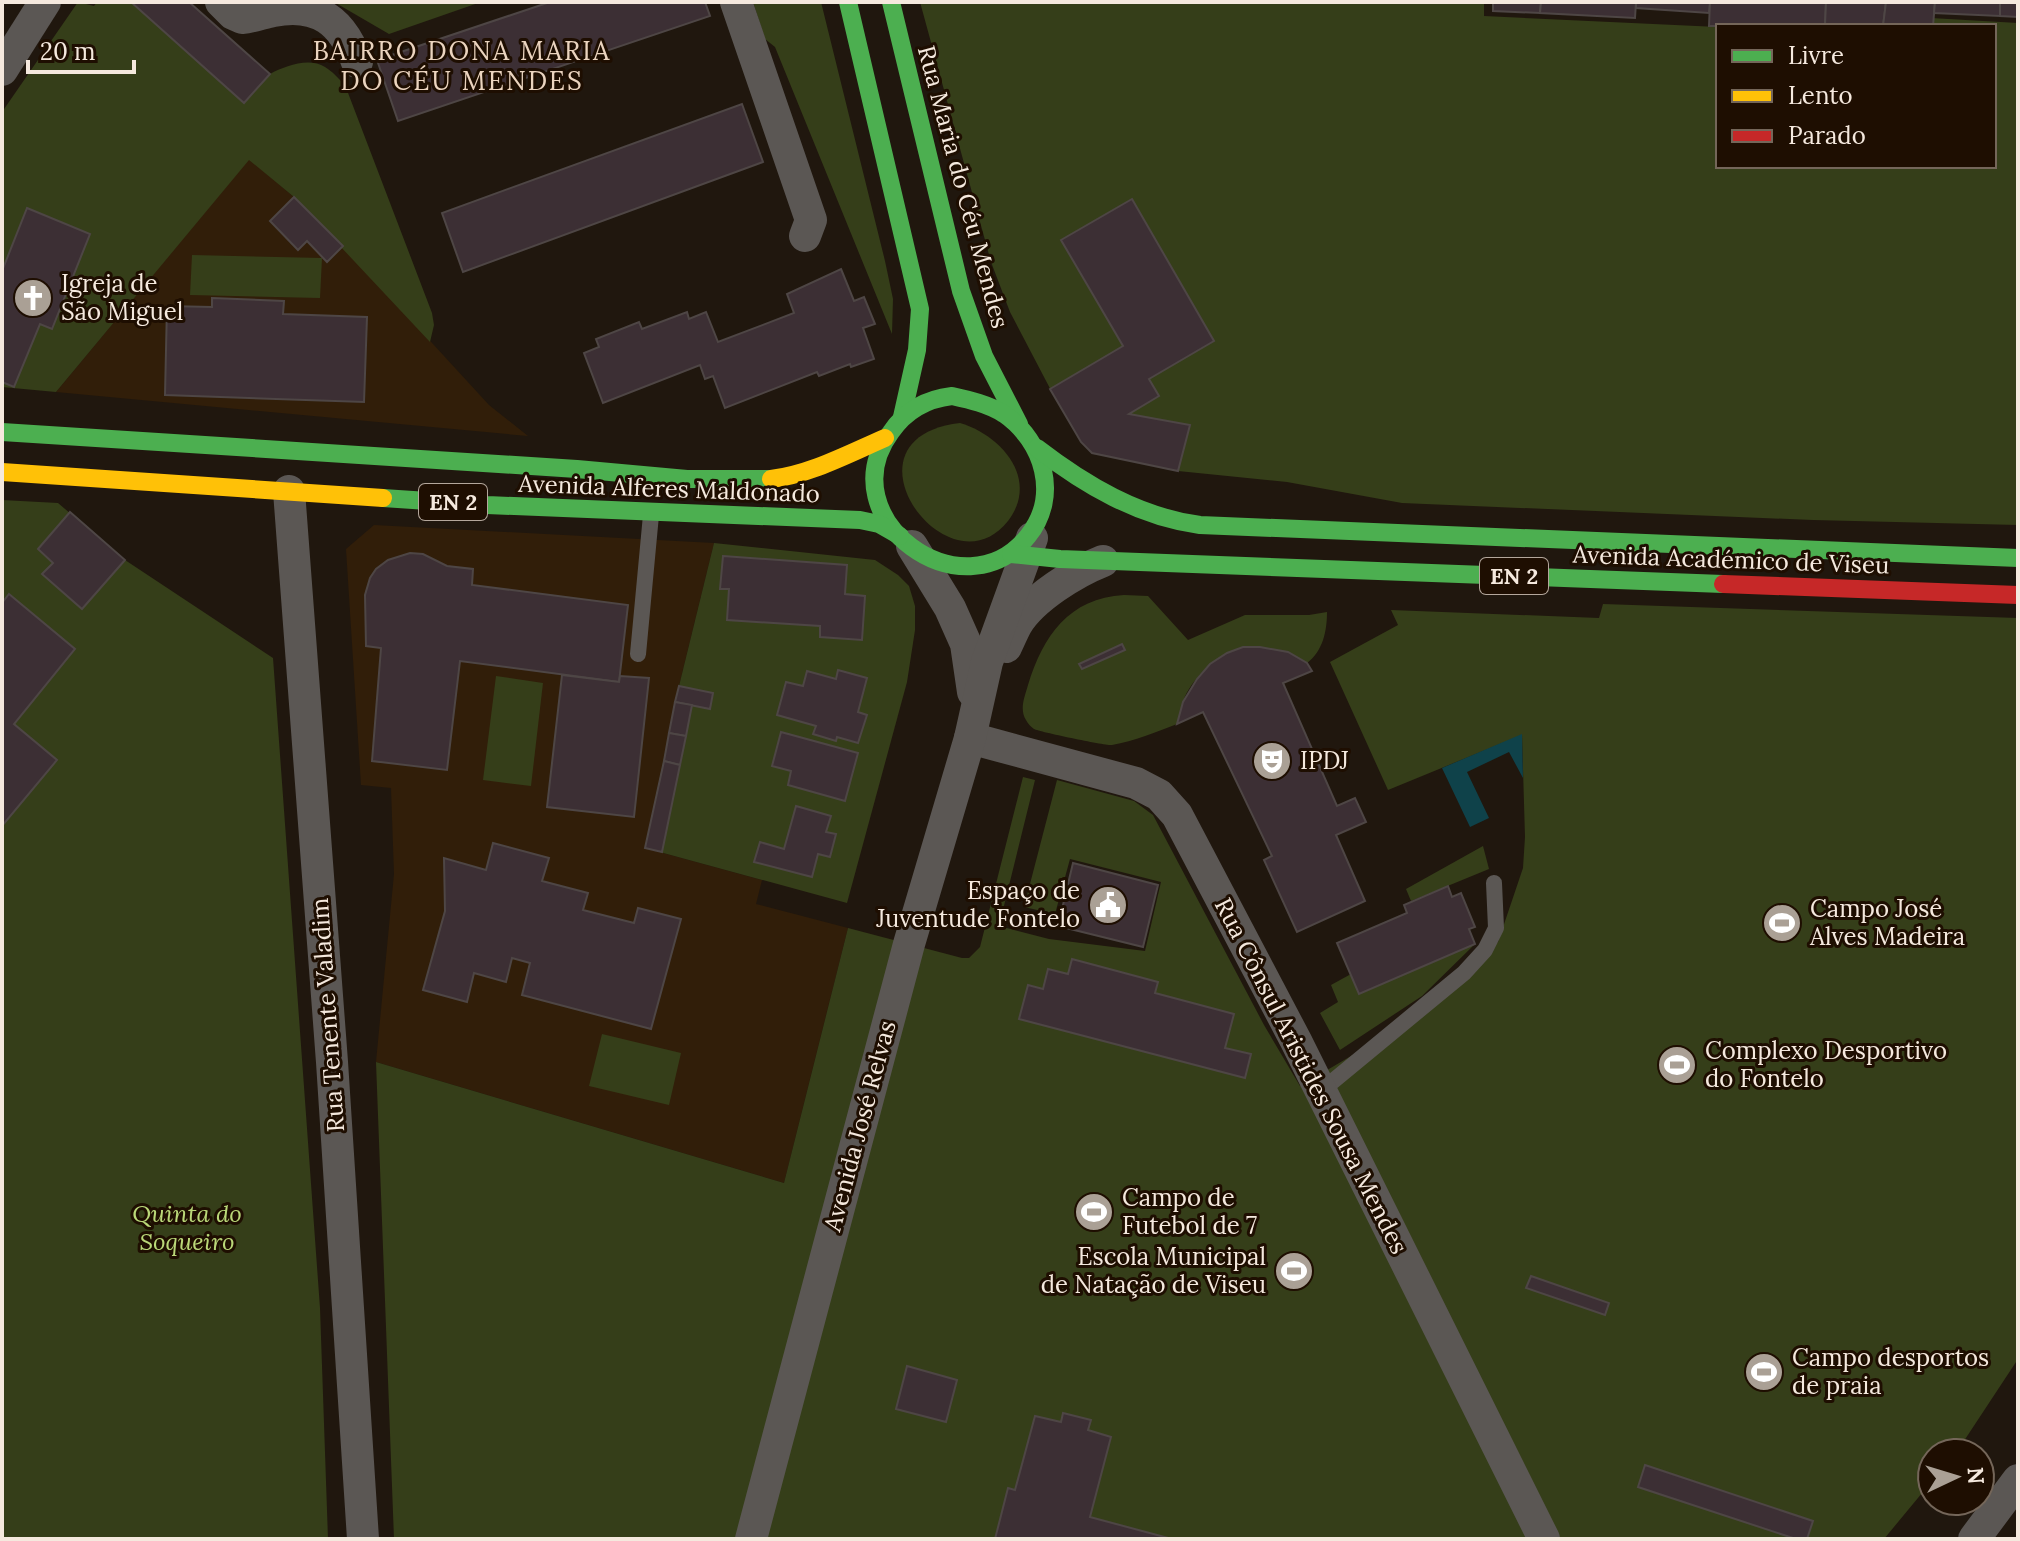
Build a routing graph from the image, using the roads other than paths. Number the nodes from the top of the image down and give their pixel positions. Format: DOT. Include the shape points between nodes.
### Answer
graph roads {
  1 [pos="45,2"];
  2 [pos="221,2"];
  3 [pos="736,2"];
  4 [pos="848,2"];
  5 [pos="891,2"];
  6 [pos="357,62"];
  7 [pos="2,70"];
  8 [pos="805,236"];
  9 [pos="902,417"];
  10 [pos="1019,424"];
  11 [pos="2,432"];
  12 [pos="885,438"];
  13 [pos="1037,448"];
  14 [pos="2,472"];
  15 [pos="289,491"];
  16 [pos="652,513"];
  17 [pos="814,518"];
  18 [pos="906,541"];
  19 [pos="1023,548"];
  20 [pos="2018,558"];
  21 [pos="1105,561"];
  22 [pos="938,590"];
  23 [pos="2018,595"];
  24 [pos="638,654"];
  25 [pos="973,727"];
  26 [pos="1494,883"];
  27 [pos="1321,1091"];
  28 [pos="2018,1480"];
  29 [pos="363,1539"];
  30 [pos="751,1539"];
  31 [pos="1544,1539"];
  32 [pos="1974,1539"];
  1 -- 7 [label="street"];
  2 -- 6 [label="street" via="242,18 301,9 322,14 343,32"];
  3 -- 8 [label="street" via="811,220"];
  4 -- 9 [label="main road" via="920,309 921,337"];
  5 -- 10 [label="main road, Rua Maria do Céu Mendes" via="961,291 984,356"];
  9 -- 10 [label="main road, EN 2" via="925,401 952,396 982,402"];
  9 -- 12 [label="main road, EN 2"];
  10 -- 13 [label="main road, EN 2"];
  11 -- 12 [label="main road, Avenida Alferes Maldonado / EN 2" via="745,480 786,477"];
  12 -- 18 [label="main road, EN 2" via="877,452 873,484 877,503"];
  13 -- 19 [label="main road, EN 2" via="1045,473 1044,504"];
  13 -- 20 [label="main road, Avenida Académico de Viseu / EN 2" via="1101,493 1175,521 1228,528"];
  14 -- 15 [label="main road, Avenida Alferes Maldonado / EN 2"];
  15 -- 16 [label="main road, Avenida Alferes Maldonado / EN 2"];
  15 -- 29 [label="street, Rua Tenente Valadim"];
  16 -- 17 [label="main road, Avenida Alferes Maldonado / EN 2"];
  16 -- 24 [label="lane"];
  17 -- 18 [label="main road, Avenida Alferes Maldonado / EN 2" via="879,524"];
  17 -- 22 [label="street" via="894,552"];
  18 -- 19 [label="main road, EN 2" via="926,557 967,567 988,565"];
  18 -- 22 [label="street, Avenida José Relvas"];
  19 -- 21 [label="main road, Avenida Académico de Viseu / EN 2"];
  19 -- 25 [label="street, Avenida José Relvas" via="987,662"];
  21 -- 23 [label="main road, Avenida Académico de Viseu / EN 2"];
  21 -- 25 [label="street, Avenida José Relvas" via="1053,589 1018,622"];
  22 -- 25 [label="street, Avenida José Relvas" via="966,644"];
  25 -- 27 [label="street, Rua Cônsul Aristides Sousa Mendes" via="1159,795 1177,815"];
  25 -- 30 [label="street, Avenida José Relvas" via="909,944"];
  26 -- 27 [label="lane" via="1496,928 1485,950"];
  27 -- 31 [label="street, Rua Cônsul Aristides Sousa Mendes"];
  28 -- 32 [label="street"];
}
